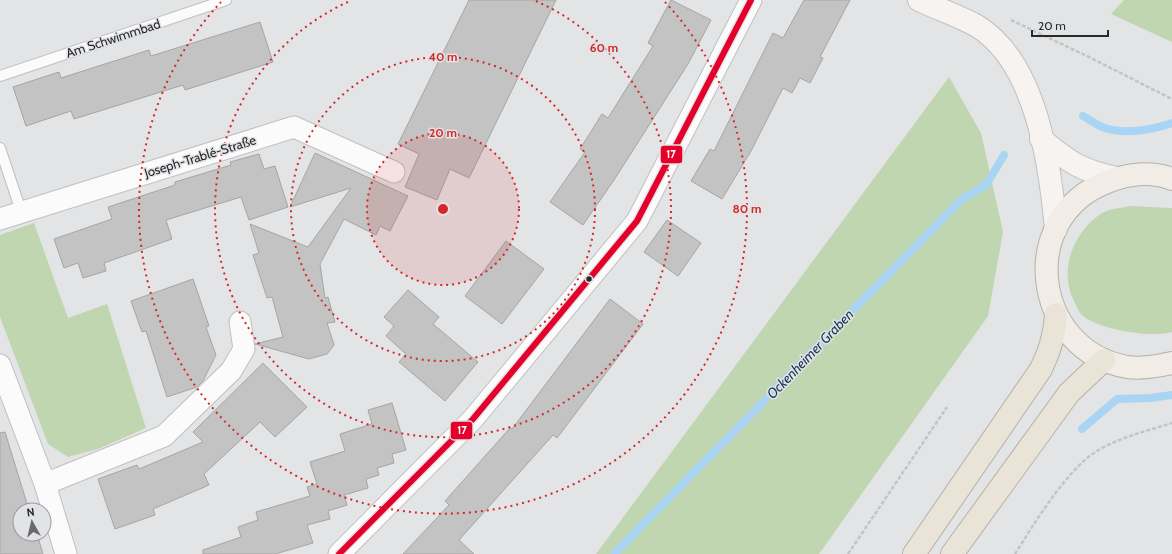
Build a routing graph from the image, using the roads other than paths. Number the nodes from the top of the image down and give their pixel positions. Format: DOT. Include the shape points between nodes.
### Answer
graph roads {
  1 [pos="226,0"];
  2 [pos="751,0"];
  3 [pos="919,0"];
  4 [pos="0,76"];
  5 [pos="1042,139"];
  6 [pos="0,148"];
  7 [pos="394,172"];
  8 [pos="1117,178"];
  9 [pos="1171,178"];
  10 [pos="21,211"];
  11 [pos="0,218"];
  12 [pos="1056,229"];
  13 [pos="1056,314"];
  14 [pos="240,322"];
  15 [pos="1104,360"];
  16 [pos="1172,363"];
  17 [pos="0,365"];
  18 [pos="45,484"];
  19 [pos="66,554"];
  20 [pos="339,554"];
  21 [pos="914,554"];
  22 [pos="952,554"];
  1 -- 4 [label="lane, Am Schwimmbad"];
  2 -- 20 [label="street" via="637,221 473,419"];
  3 -- 5 [label="street" via="977,26 1002,50 1018,70 1030,94"];
  5 -- 8 [label="street" via="1066,160 1093,173"];
  5 -- 12 [label="street"];
  6 -- 10 [label="lane"];
  7 -- 10 [label="street, Joseph-Trablé-Straße" via="294,127"];
  8 -- 9 [label="main road" via="1141,175"];
  8 -- 12 [label="main road" via="1088,192 1064,214"];
  10 -- 11 [label="street, Joseph-Trablé-Straße"];
  12 -- 13 [label="main road" via="1050,242 1046,271 1047,286"];
  13 -- 15 [label="main road" via="1068,333 1084,348"];
  13 -- 21 [label="highway" via="1051,350 1041,370"];
  14 -- 18 [label="street" via="244,349 231,371 164,436"];
  15 -- 16 [label="main road" via="1128,367 1152,368"];
  15 -- 22 [label="highway" via="1069,392"];
  17 -- 18 [label="street"];
  18 -- 19 [label="street"];
}
